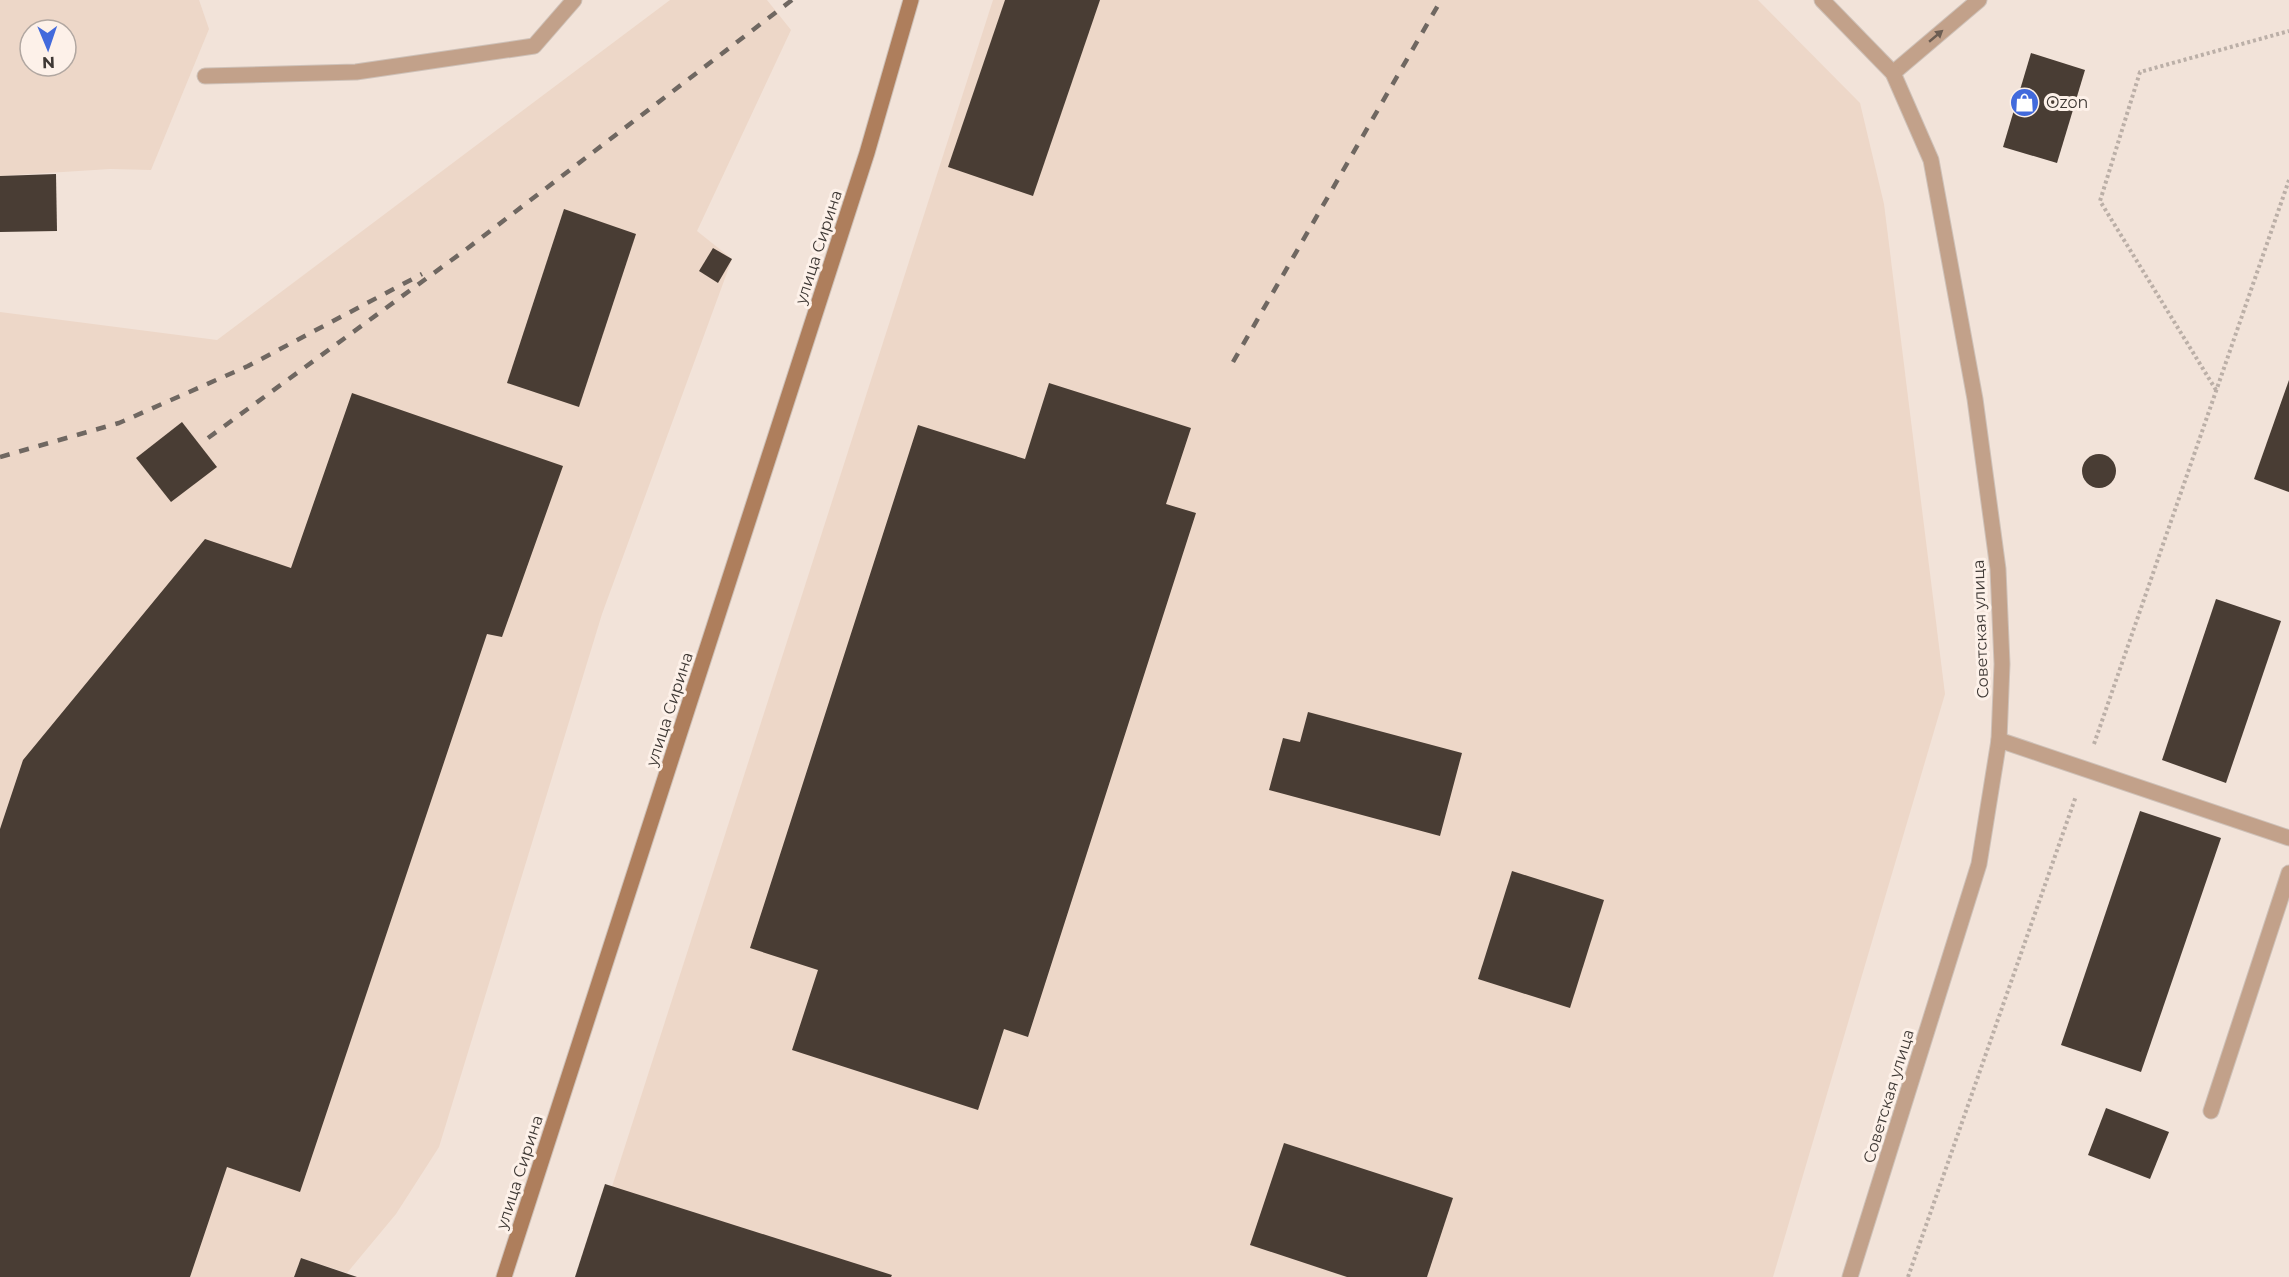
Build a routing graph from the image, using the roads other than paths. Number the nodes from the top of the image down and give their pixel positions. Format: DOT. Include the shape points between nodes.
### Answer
graph roads {
  1 [pos="574,0"];
  2 [pos="911,0"];
  3 [pos="1822,0"];
  4 [pos="1979,0"];
  5 [pos="1893,73"];
  6 [pos="205,76"];
  7 [pos="2000,740"];
  8 [pos="2289,838"];
  9 [pos="2289,873"];
  10 [pos="2211,1111"];
  11 [pos="504,1277"];
  12 [pos="1850,1277"];
  1 -- 6 [label="street" via="534,45 357,72"];
  2 -- 11 [label="street, улица Сирина" via="867,153"];
  3 -- 5 [label="street, Советская улица"];
  5 -- 4 [label="street, one-way"];
  5 -- 7 [label="street, Советская улица" via="1931,160 1975,399 1998,569"];
  7 -- 8 [label="street"];
  7 -- 12 [label="street, Советская улица" via="1979,864"];
  9 -- 10 [label="street"];
}
